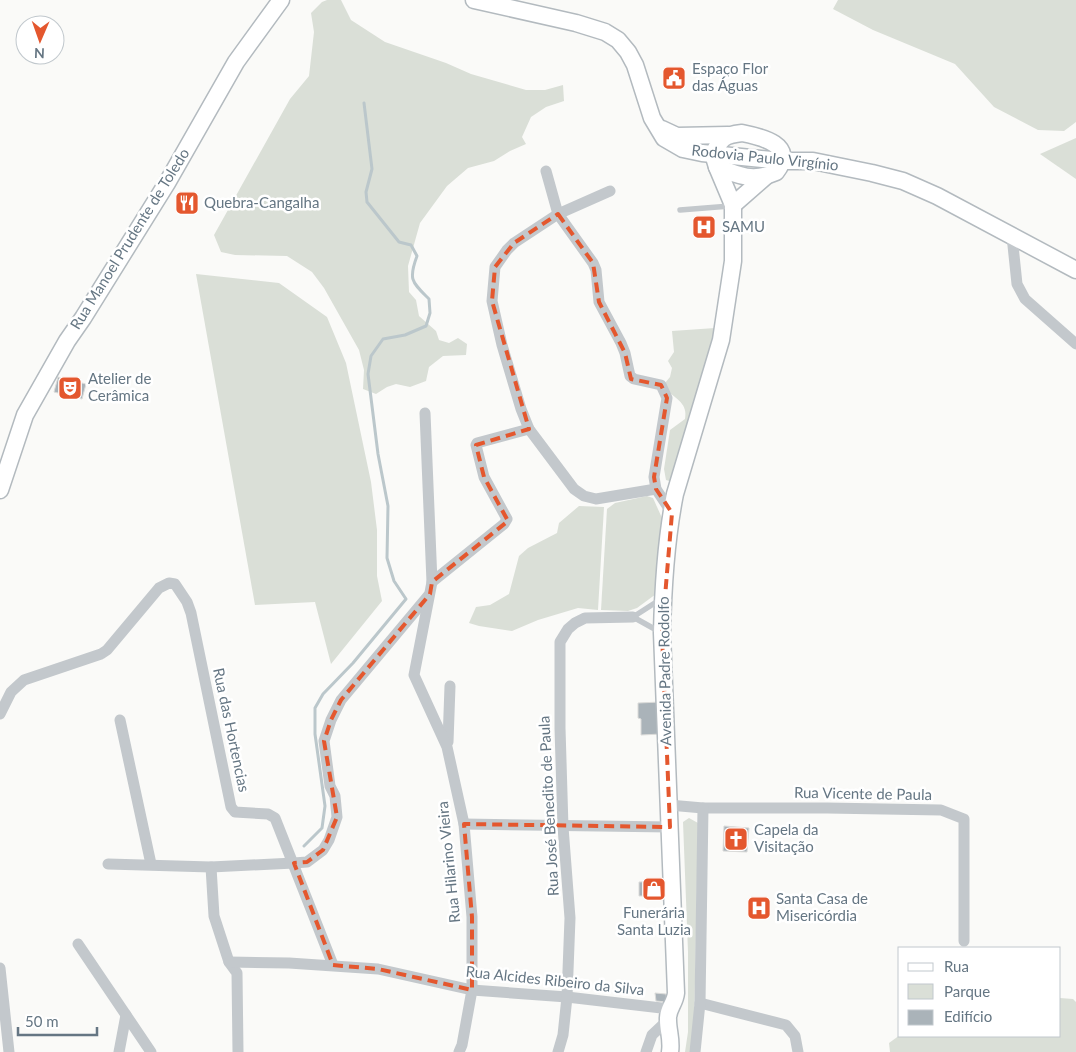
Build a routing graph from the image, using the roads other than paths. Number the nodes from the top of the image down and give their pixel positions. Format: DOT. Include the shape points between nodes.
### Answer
graph roads {
  1 [pos="281,0"];
  2 [pos="474,0"];
  3 [pos="657,126"];
  4 [pos="728,134"];
  5 [pos="715,160"];
  6 [pos="775,170"];
  7 [pos="546,171"];
  8 [pos="610,191"];
  9 [pos="732,205"];
  10 [pos="680,210"];
  11 [pos="558,214"];
  12 [pos="1012,236"];
  13 [pos="1076,270"];
  14 [pos="1076,344"];
  15 [pos="425,413"];
  16 [pos="529,429"];
  17 [pos="656,489"];
  18 [pos="0,490"];
  19 [pos="672,513"];
  20 [pos="432,582"];
  21 [pos="430,594"];
  22 [pos="662,598"];
  23 [pos="633,617"];
  24 [pos="662,633"];
  25 [pos="450,686"];
  26 [pos="0,714"];
  27 [pos="120,720"];
  28 [pos="447,747"];
  29 [pos="669,805"];
  30 [pos="703,808"];
  31 [pos="464,824"];
  32 [pos="562,827"];
  33 [pos="670,828"];
  34 [pos="294,863"];
  35 [pos="108,864"];
  36 [pos="151,864"];
  37 [pos="211,867"];
  38 [pos="964,941"];
  39 [pos="78,944"];
  40 [pos="229,962"];
  41 [pos="333,965"];
  42 [pos="0,968"];
  43 [pos="472,990"];
  44 [pos="567,997"];
  45 [pos="700,1004"];
  46 [pos="669,1014"];
  47 [pos="126,1015"];
  48 [pos="9,1052"];
  49 [pos="119,1052"];
  50 [pos="151,1052"];
  51 [pos="238,1052"];
  52 [pos="458,1052"];
  53 [pos="558,1052"];
  54 [pos="646,1052"];
  55 [pos="670,1052"];
  56 [pos="695,1052"];
  57 [pos="798,1052"];
  1 -- 18 [label="street, Rua Manoel Prudente de Toledo" via="236,62 167,183 67,341 25,415"];
  2 -- 3 [label="street, Rodovia Paulo Virgínio" via="576,23 605,32 618,40 636,65"];
  3 -- 4 [label="street" via="677,136"];
  3 -- 5 [label="street, Rodovia Paulo Virgínio" via="664,138 674,144"];
  4 -- 5 [label="street" via="719,142"];
  4 -- 6 [label="street" via="772,141 781,150"];
  5 -- 6 [label="street, Rodovia Paulo Virgínio"];
  5 -- 6 [label="street" via="746,178"];
  5 -- 9 [label="street, Avenida Padre Rodolfo"];
  6 -- 9 [label="street"];
  6 -- 12 [label="street, Rodovia Paulo Virgínio" via="813,161 872,173 938,196"];
  7 -- 11 [label="street"];
  8 -- 11 [label="street"];
  9 -- 10 [label="lane"];
  9 -- 19 [label="street, Avenida Padre Rodolfo" via="733,261 720,340"];
  11 -- 16 [label="street" via="514,243 495,267 492,301"];
  11 -- 17 [label="street" via="593,263 599,302 623,348 630,376 634,380 661,385 667,398 654,477"];
  12 -- 13 [label="street, Rodovia Paulo Virgínio"];
  12 -- 14 [label="street" via="1017,284 1024,299"];
  15 -- 20 [label="street, Rua Hilarino Vieira"];
  16 -- 17 [label="street" via="574,489 584,496 596,499"];
  16 -- 20 [label="street" via="477,443 484,477 507,519"];
  17 -- 19 [label="street"];
  19 -- 22 [label="street, Avenida Padre Rodolfo"];
  20 -- 21 [label="street, Rua Hilarino Vieira"];
  21 -- 28 [label="street, Rua Hilarino Vieira" via="414,675"];
  21 -- 34 [label="street" via="341,700 324,741 337,817 323,850 307,862"];
  22 -- 23 [label="lane"];
  22 -- 24 [label="street, Avenida Padre Rodolfo"];
  23 -- 24 [label="lane"];
  23 -- 32 [label="street, Rua José Benedito de Paula" via="585,618 568,629 560,642"];
  24 -- 29 [label="street, Avenida Padre Rodolfo"];
  25 -- 28 [label="street"];
  26 -- 34 [label="street, Rua das Hortencias" via="11,692 24,680 107,650 159,588 171,583 178,587 191,613 231,807 235,812 268,814 275,818"];
  27 -- 36 [label="street"];
  28 -- 31 [label="street, Rua Hilarino Vieira"];
  29 -- 30 [label="street, Rua Vicente de Paula"];
  29 -- 33 [label="street, Avenida Padre Rodolfo"];
  30 -- 38 [label="street, Rua Vicente de Paula" via="941,810 964,820"];
  30 -- 45 [label="street"];
  31 -- 32 [label="street"];
  31 -- 43 [label="street, Rua Hilarino Vieira" via="472,917"];
  32 -- 33 [label="street"];
  32 -- 44 [label="street, Rua José Benedito de Paula" via="570,918"];
  33 -- 46 [label="street, Avenida Padre Rodolfo" via="676,993"];
  34 -- 37 [label="street"];
  34 -- 41 [label="street, Rua das Hortencias"];
  35 -- 36 [label="street"];
  36 -- 37 [label="street"];
  37 -- 40 [label="street" via="214,916"];
  39 -- 47 [label="street"];
  40 -- 41 [label="street, Rua Alcides Ribeiro da Silva"];
  40 -- 51 [label="street" via="237,973"];
  41 -- 43 [label="street, Rua Alcides Ribeiro da Silva" via="378,969"];
  42 -- 48 [label="street"];
  43 -- 44 [label="street, Rua Alcides Ribeiro da Silva"];
  43 -- 52 [label="street, Rua Hilarino Vieira"];
  44 -- 46 [label="street, Rua Alcides Ribeiro da Silva"];
  44 -- 53 [label="street, Rua José Benedito de Paula"];
  45 -- 56 [label="street"];
  45 -- 57 [label="street" via="786,1025 795,1036"];
  46 -- 54 [label="street" via="652,1035"];
  46 -- 55 [label="street, Avenida Padre Rodolfo"];
  47 -- 49 [label="street"];
  47 -- 50 [label="street"];
}
